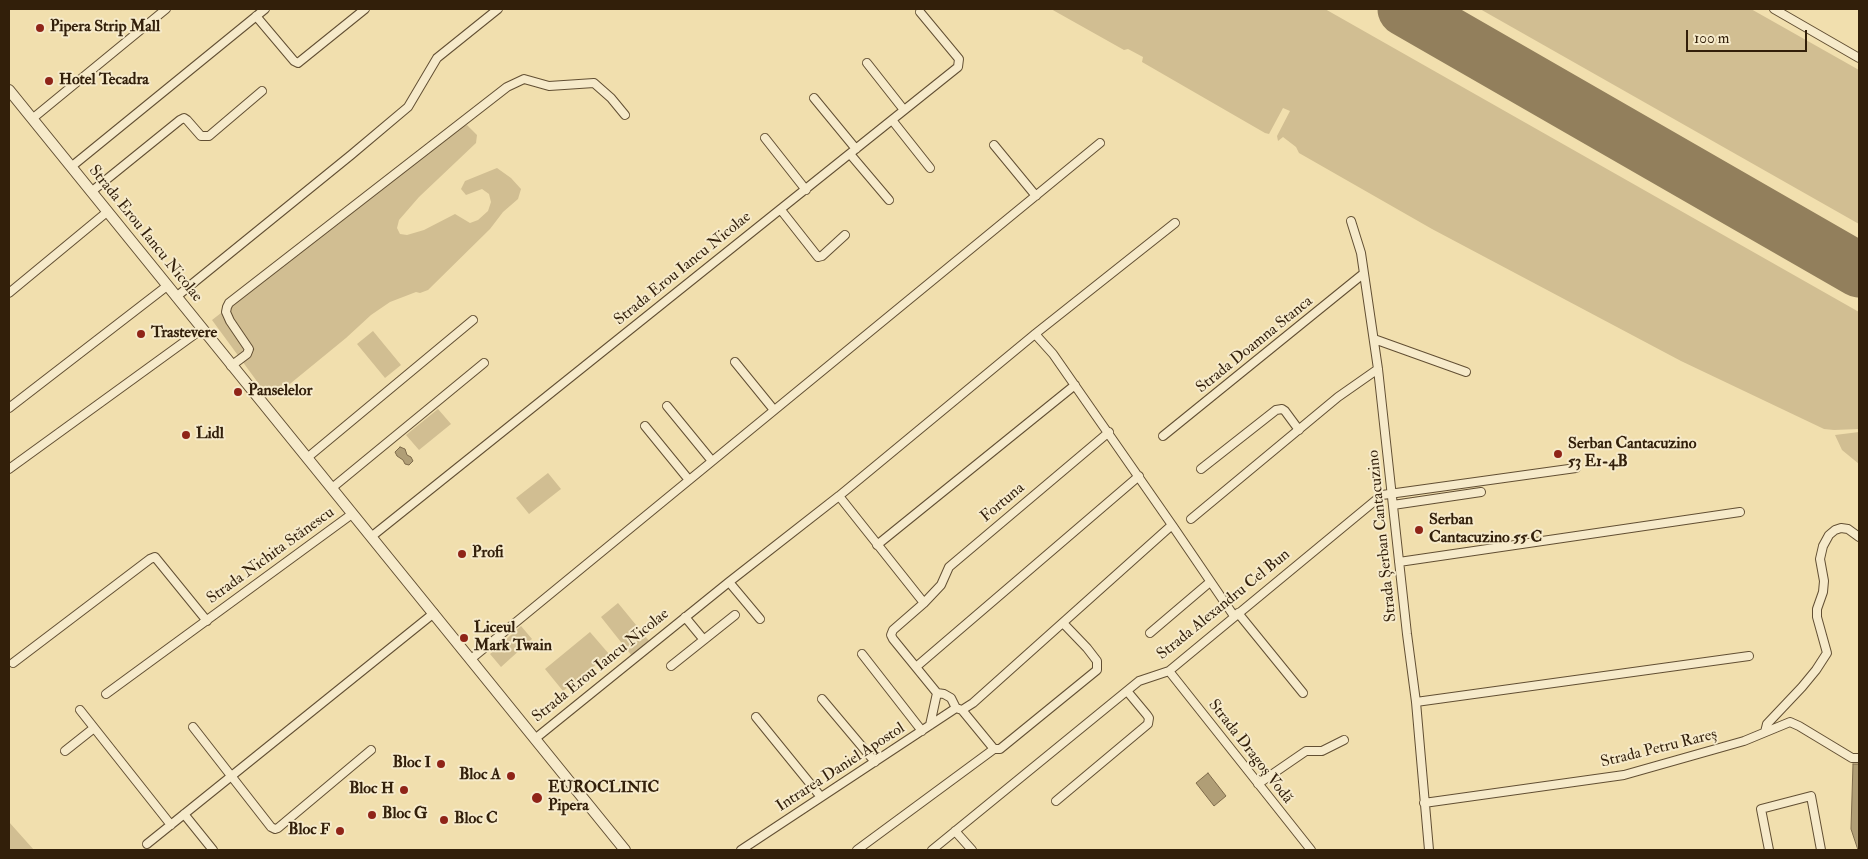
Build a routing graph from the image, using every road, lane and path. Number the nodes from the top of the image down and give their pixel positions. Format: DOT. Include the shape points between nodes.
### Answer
graph roads {
  1 [pos="166,9"];
  2 [pos="265,9"];
  3 [pos="365,9"];
  4 [pos="498,9"];
  5 [pos="1774,9"];
  6 [pos="920,12"];
  7 [pos="256,16"];
  8 [pos="1859,58"];
  9 [pos="867,63"];
  10 [pos="9,90"];
  11 [pos="262,91"];
  12 [pos="814,98"];
  13 [pos="904,110"];
  14 [pos="625,115"];
  15 [pos="32,119"];
  16 [pos="892,120"];
  17 [pos="765,138"];
  18 [pos="1100,143"];
  19 [pos="994,145"];
  20 [pos="853,152"];
  21 [pos="71,167"];
  22 [pos="930,168"];
  23 [pos="806,190"];
  24 [pos="91,192"];
  25 [pos="1036,196"];
  26 [pos="889,200"];
  27 [pos="781,210"];
  28 [pos="107,212"];
  29 [pos="1351,221"];
  30 [pos="1175,223"];
  31 [pos="845,235"];
  32 [pos="1363,274"];
  33 [pos="167,286"];
  34 [pos="9,293"];
  35 [pos="176,297"];
  36 [pos="473,320"];
  37 [pos="202,329"];
  38 [pos="1035,334"];
  39 [pos="1374,339"];
  40 [pos="735,362"];
  41 [pos="484,363"];
  42 [pos="231,366"];
  43 [pos="1378,369"];
  44 [pos="1466,372"];
  45 [pos="1075,385"];
  46 [pos="667,406"];
  47 [pos="9,408"];
  48 [pos="774,410"];
  49 [pos="645,426"];
  50 [pos="1299,430"];
  51 [pos="1109,432"];
  52 [pos="1163,436"];
  53 [pos="307,458"];
  54 [pos="712,461"];
  55 [pos="1576,468"];
  56 [pos="9,469"];
  57 [pos="1201,469"];
  58 [pos="1139,476"];
  59 [pos="689,480"];
  60 [pos="332,488"];
  61 [pos="1481,492"];
  62 [pos="1392,493"];
  63 [pos="839,496"];
  64 [pos="1393,504"];
  65 [pos="1740,512"];
  66 [pos="352,514"];
  67 [pos="1191,519"];
  68 [pos="1172,525"];
  69 [pos="371,537"];
  70 [pos="1859,537"];
  71 [pos="877,545"];
  72 [pos="1399,562"];
  73 [pos="729,582"];
  74 [pos="1210,582"];
  75 [pos="924,604"];
  76 [pos="434,613"];
  77 [pos="734,615"];
  78 [pos="1236,615"];
  79 [pos="685,617"];
  80 [pos="760,619"];
  81 [pos="207,620"];
  82 [pos="1063,623"];
  83 [pos="1150,633"];
  84 [pos="704,640"];
  85 [pos="862,654"];
  86 [pos="1749,656"];
  87 [pos="471,659"];
  88 [pos="12,663"];
  89 [pos="672,666"];
  90 [pos="916,667"];
  91 [pos="1169,671"];
  92 [pos="1127,690"];
  93 [pos="937,693"];
  94 [pos="1303,693"];
  95 [pos="106,694"];
  96 [pos="822,699"];
  97 [pos="1420,701"];
  98 [pos="959,709"];
  99 [pos="80,710"];
  100 [pos="756,717"];
  101 [pos="930,725"];
  102 [pos="193,727"];
  103 [pos="94,728"];
  104 [pos="922,731"];
  105 [pos="1765,732"];
  106 [pos="536,738"];
  107 [pos="1344,740"];
  108 [pos="994,749"];
  109 [pos="371,750"];
  110 [pos="65,751"];
  111 [pos="1859,758"];
  112 [pos="875,762"];
  113 [pos="231,776"];
  114 [pos="1258,784"];
  115 [pos="821,797"];
  116 [pos="1056,801"];
  117 [pos="1424,802"];
  118 [pos="184,814"];
  119 [pos="171,825"];
  120 [pos="955,831"];
  121 [pos="147,844"];
  122 [pos="213,850"];
  123 [pos="626,850"];
  124 [pos="741,850"];
  125 [pos="857,850"];
  126 [pos="932,850"];
  127 [pos="972,850"];
  128 [pos="1311,850"];
  129 [pos="1429,850"];
  130 [pos="1769,850"];
  131 [pos="1822,850"];
  1 -- 15 [label="street"];
  2 -- 7 [label="street"];
  3 -- 7 [label="street" via="298,63"];
  4 -- 35 [label="street" via="437,58 408,107"];
  5 -- 8 [label="street"];
  6 -- 13 [label="street, Strada Erou Iancu Nicolae" via="960,63"];
  7 -- 21 [label="street"];
  9 -- 13 [label="street"];
  10 -- 15 [label="street, Strada Erou Iancu Nicolae"];
  11 -- 24 [label="street" via="209,136 201,136 187,120 180,120"];
  12 -- 20 [label="street"];
  13 -- 16 [label="street, Strada Erou Iancu Nicolae"];
  14 -- 42 [label="street" via="594,83 549,86 524,79 507,87 229,303 226,312 249,350"];
  15 -- 21 [label="street, Strada Erou Iancu Nicolae"];
  16 -- 20 [label="street, Strada Erou Iancu Nicolae"];
  16 -- 22 [label="street"];
  17 -- 23 [label="street"];
  18 -- 25 [label="street"];
  19 -- 25 [label="street"];
  20 -- 23 [label="street, Strada Erou Iancu Nicolae"];
  20 -- 26 [label="street"];
  21 -- 24 [label="street, Strada Erou Iancu Nicolae"];
  23 -- 27 [label="street, Strada Erou Iancu Nicolae"];
  24 -- 28 [label="street, Strada Erou Iancu Nicolae"];
  25 -- 48 [label="street"];
  27 -- 31 [label="street" via="818,257"];
  27 -- 69 [label="street, Strada Erou Iancu Nicolae"];
  28 -- 33 [label="street, Strada Erou Iancu Nicolae"];
  28 -- 34 [label="street"];
  29 -- 32 [label="street, Strada Șerban Cantacuzino" via="1358,238"];
  30 -- 38 [label="street, Strada Erou Iancu Nicolae"];
  32 -- 39 [label="street, Strada Șerban Cantacuzino"];
  32 -- 52 [label="street, Strada Doamna Stanca"];
  33 -- 35 [label="street, Strada Erou Iancu Nicolae"];
  33 -- 47 [label="street"];
  35 -- 37 [label="street, Strada Erou Iancu Nicolae"];
  36 -- 53 [label="street"];
  37 -- 42 [label="street, Strada Erou Iancu Nicolae"];
  37 -- 56 [label="street"];
  38 -- 45 [label="street"];
  38 -- 63 [label="street, Strada Erou Iancu Nicolae"];
  39 -- 43 [label="street, Strada Șerban Cantacuzino"];
  39 -- 44 [label="street"];
  40 -- 48 [label="street"];
  41 -- 60 [label="street"];
  42 -- 53 [label="street, Strada Erou Iancu Nicolae"];
  43 -- 50 [label="street"];
  43 -- 62 [label="street, Strada Șerban Cantacuzino"];
  45 -- 51 [label="street"];
  45 -- 71 [label="street"];
  46 -- 54 [label="street"];
  48 -- 54 [label="street"];
  49 -- 59 [label="street"];
  50 -- 57 [label="street" via="1285,411 1276,410"];
  50 -- 67 [label="street"];
  51 -- 58 [label="street"];
  51 -- 75 [label="street, Fortuna" via="949,567 941,585"];
  53 -- 60 [label="street, Strada Erou Iancu Nicolae"];
  54 -- 59 [label="street"];
  55 -- 62 [label="street"];
  58 -- 68 [label="street"];
  58 -- 90 [label="street"];
  59 -- 87 [label="street"];
  60 -- 66 [label="street, Strada Erou Iancu Nicolae"];
  61 -- 64 [label="street"];
  62 -- 64 [label="street, Strada Șerban Cantacuzino"];
  62 -- 78 [label="street, Strada Alexandru Cel Bun" via="1382,495"];
  63 -- 71 [label="street"];
  63 -- 73 [label="street, Strada Erou Iancu Nicolae"];
  64 -- 72 [label="street, Strada Șerban Cantacuzino"];
  65 -- 72 [label="street"];
  66 -- 69 [label="street, Strada Erou Iancu Nicolae"];
  66 -- 81 [label="street, Strada Nichita Stănescu"];
  68 -- 74 [label="street"];
  68 -- 82 [label="street, Intrarea Daniel Apostol"];
  69 -- 76 [label="street, Strada Erou Iancu Nicolae"];
  70 -- 105 [label="street" via="1841,528 1829,535 1823,546 1820,559 1824,581 1817,617 1827,653 1812,675 1767,724"];
  71 -- 75 [label="street"];
  72 -- 97 [label="street, Strada Șerban Cantacuzino"];
  73 -- 79 [label="street, Strada Erou Iancu Nicolae"];
  73 -- 80 [label="street"];
  74 -- 78 [label="street"];
  74 -- 83 [label="street"];
  75 -- 90 [label="street, Fortuna" via="891,634"];
  76 -- 87 [label="street, Strada Erou Iancu Nicolae"];
  76 -- 113 [label="street"];
  77 -- 84 [label="street"];
  78 -- 91 [label="street, Strada Alexandru Cel Bun"];
  78 -- 94 [label="street"];
  79 -- 84 [label="street"];
  79 -- 106 [label="street, Strada Erou Iancu Nicolae"];
  81 -- 88 [label="street, Strada Nichita Stănescu" via="154,558"];
  81 -- 95 [label="street, Strada Nichita Stănescu"];
  82 -- 98 [label="street, Intrarea Daniel Apostol" via="973,703"];
  82 -- 108 [label="street" via="1088,648 1097,661 1096,670 1000,749"];
  84 -- 89 [label="street"];
  85 -- 104 [label="street"];
  86 -- 97 [label="street"];
  87 -- 106 [label="street, Strada Erou Iancu Nicolae"];
  90 -- 93 [label="street"];
  91 -- 92 [label="street, Strada Alexandru Cel Bun" via="1139,681"];
  91 -- 114 [label="street, Strada Dragoș Vodă"];
  92 -- 116 [label="street" via="1149,718 1148,724"];
  92 -- 120 [label="street, Strada Alexandru Cel Bun"];
  93 -- 98 [label="street" via="951,698"];
  93 -- 101 [label="street"];
  96 -- 112 [label="street"];
  97 -- 117 [label="street, Strada Șerban Cantacuzino"];
  98 -- 101 [label="street, Intrarea Daniel Apostol"];
  98 -- 108 [label="street"];
  99 -- 103 [label="street"];
  100 -- 115 [label="street"];
  101 -- 104 [label="street, Intrarea Daniel Apostol"];
  102 -- 113 [label="street"];
  103 -- 110 [label="street"];
  103 -- 119 [label="street"];
  104 -- 112 [label="street, Intrarea Daniel Apostol"];
  105 -- 111 [label="street, Strada Petru Rareș" via="1790,722 1852,758"];
  105 -- 117 [label="street, Strada Petru Rareș" via="1624,775"];
  106 -- 123 [label="street, Strada Erou Iancu Nicolae"];
  107 -- 114 [label="street" via="1322,751 1302,754"];
  108 -- 125 [label="street"];
  109 -- 113 [label="street" via="275,829"];
  112 -- 115 [label="street, Intrarea Daniel Apostol"];
  113 -- 118 [label="street"];
  114 -- 128 [label="street, Strada Dragoș Vodă"];
  115 -- 124 [label="street, Intrarea Daniel Apostol"];
  117 -- 129 [label="street, Strada Șerban Cantacuzino"];
  118 -- 119 [label="street"];
  118 -- 122 [label="street"];
  119 -- 121 [label="street"];
  120 -- 126 [label="street, Strada Alexandru Cel Bun"];
  120 -- 127 [label="street"];
  130 -- 131 [label="street" via="1761,809 1811,796"];
}
